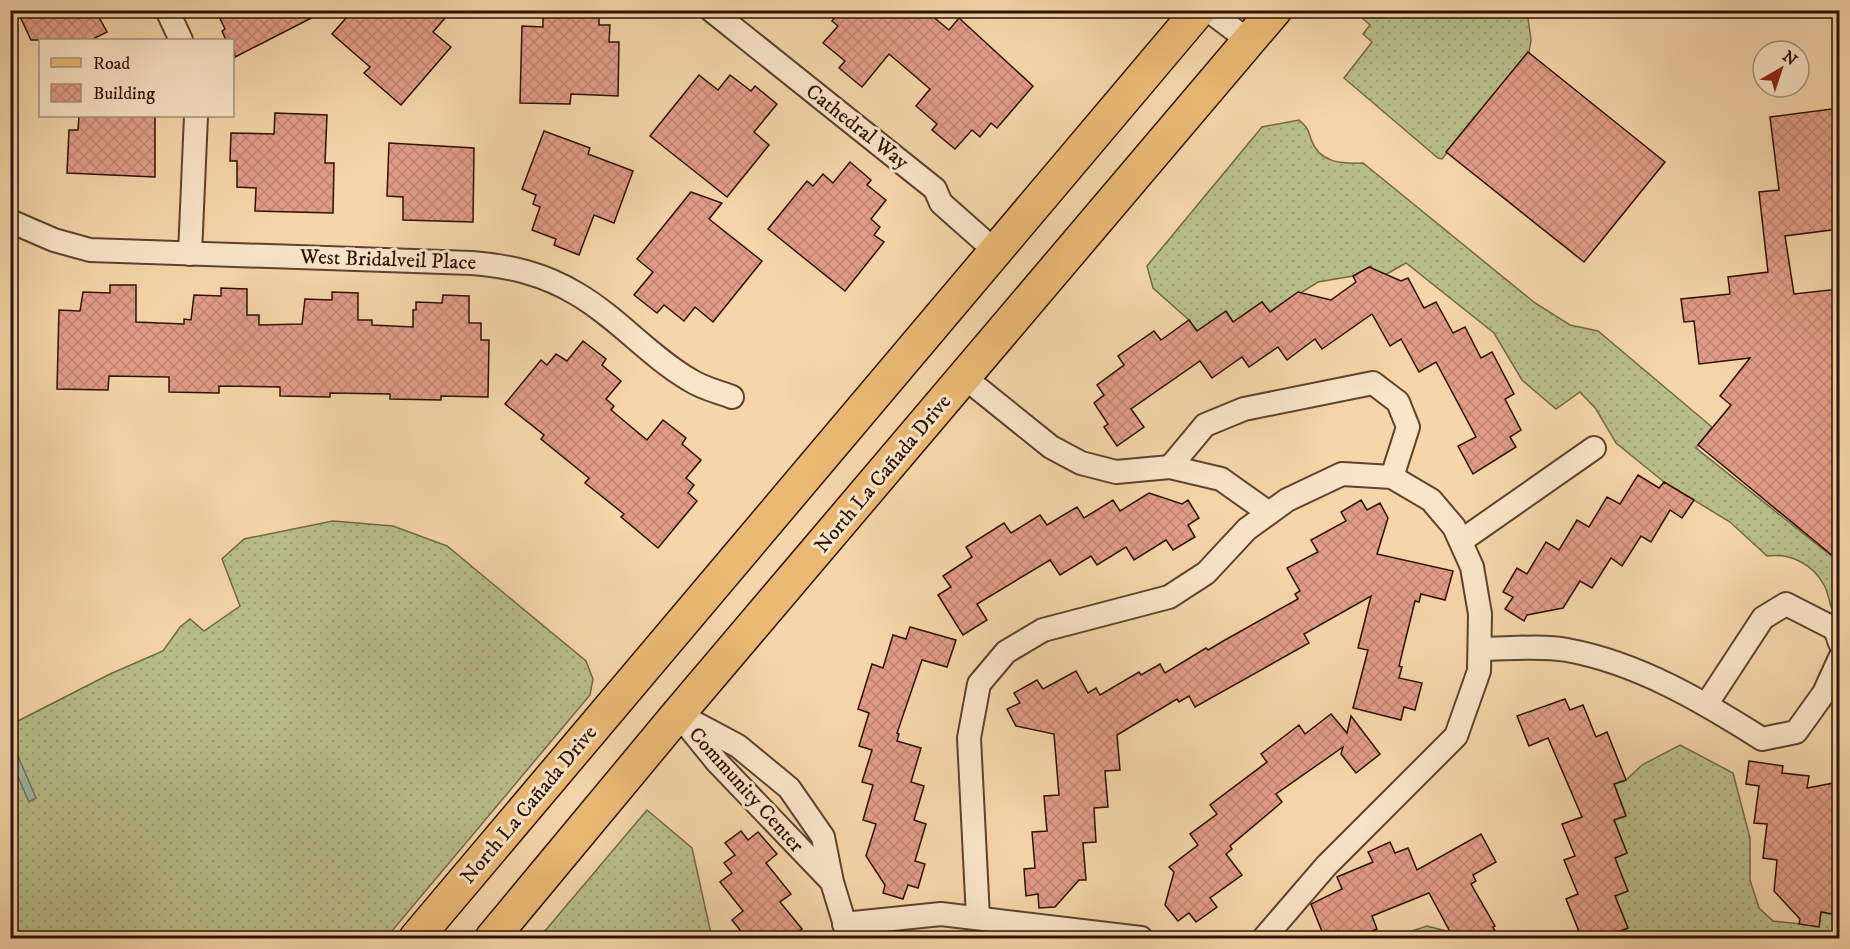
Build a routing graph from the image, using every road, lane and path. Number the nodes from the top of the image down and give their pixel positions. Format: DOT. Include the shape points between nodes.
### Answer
graph roads {
  1 [pos="167,10"];
  2 [pos="711,10"];
  3 [pos="1199,10"];
  4 [pos="1209,10"];
  5 [pos="1237,10"];
  6 [pos="1275,10"];
  7 [pos="181,39"];
  8 [pos="1249,41"];
  9 [pos="196,117"];
  10 [pos="10,222"];
  11 [pos="994,250"];
  12 [pos="190,254"];
  13 [pos="964,378"];
  14 [pos="732,397"];
  15 [pos="1594,448"];
  16 [pos="1170,467"];
  17 [pos="1392,477"];
  18 [pos="1269,513"];
  19 [pos="1461,541"];
  20 [pos="1839,643"];
  21 [pos="1480,649"];
  22 [pos="1839,658"];
  23 [pos="1706,705"];
  24 [pos="678,714"];
  25 [pos="832,882"];
  26 [pos="978,918"];
  27 [pos="847,931"];
  28 [pos="416,939"];
  29 [pos="492,939"];
  30 [pos="1141,939"];
  31 [pos="1264,939"];
  1 -- 7 [label="street"];
  2 -- 11 [label="street, Cathedral Way" via="935,189 941,202"];
  3 -- 11 [label="main road, North La Cañada Drive"];
  4 -- 8 [label="street"];
  5 -- 8 [label="street"];
  6 -- 8 [label="main road, North La Cañada Drive"];
  8 -- 13 [label="main road, North La Cañada Drive"];
  9 -- 12 [label="street"];
  10 -- 12 [label="street, West Bridalveil Place" via="90,250"];
  11 -- 28 [label="main road, North La Cañada Drive"];
  12 -- 14 [label="street, West Bridalveil Place" via="472,263 530,272 592,303 692,382"];
  13 -- 16 [label="street" via="1051,447 1081,463 1116,472"];
  13 -- 24 [label="main road, North La Cañada Drive"];
  15 -- 19 [label="street"];
  16 -- 17 [label="street" via="1205,425 1234,413 1372,382 1398,402 1408,427"];
  16 -- 18 [label="street" via="1221,479"];
  17 -- 18 [label="street" via="1342,474"];
  17 -- 19 [label="street" via="1431,500 1455,527"];
  18 -- 26 [label="street" via="1247,529 1206,573 1169,597 1043,630 1006,652 979,684 969,738"];
  19 -- 21 [label="street" via="1472,567 1480,614"];
  20 -- 23 [label="street" via="1835,629 1786,604 1763,618"];
  21 -- 23 [label="street" via="1566,650 1628,668"];
  21 -- 31 [label="street" via="1479,671 1456,736 1326,866"];
  22 -- 23 [label="street" via="1824,693 1796,732 1762,739"];
  24 -- 25 [label="street, Community Center" via="717,762"];
  24 -- 25 [label="street, Community Center" via="738,746 789,788 823,837"];
  24 -- 29 [label="main road, North La Cañada Drive"];
  25 -- 27 [label="street, Community Center"];
  26 -- 27 [label="street" via="941,914"];
  26 -- 30 [label="street"];
}
